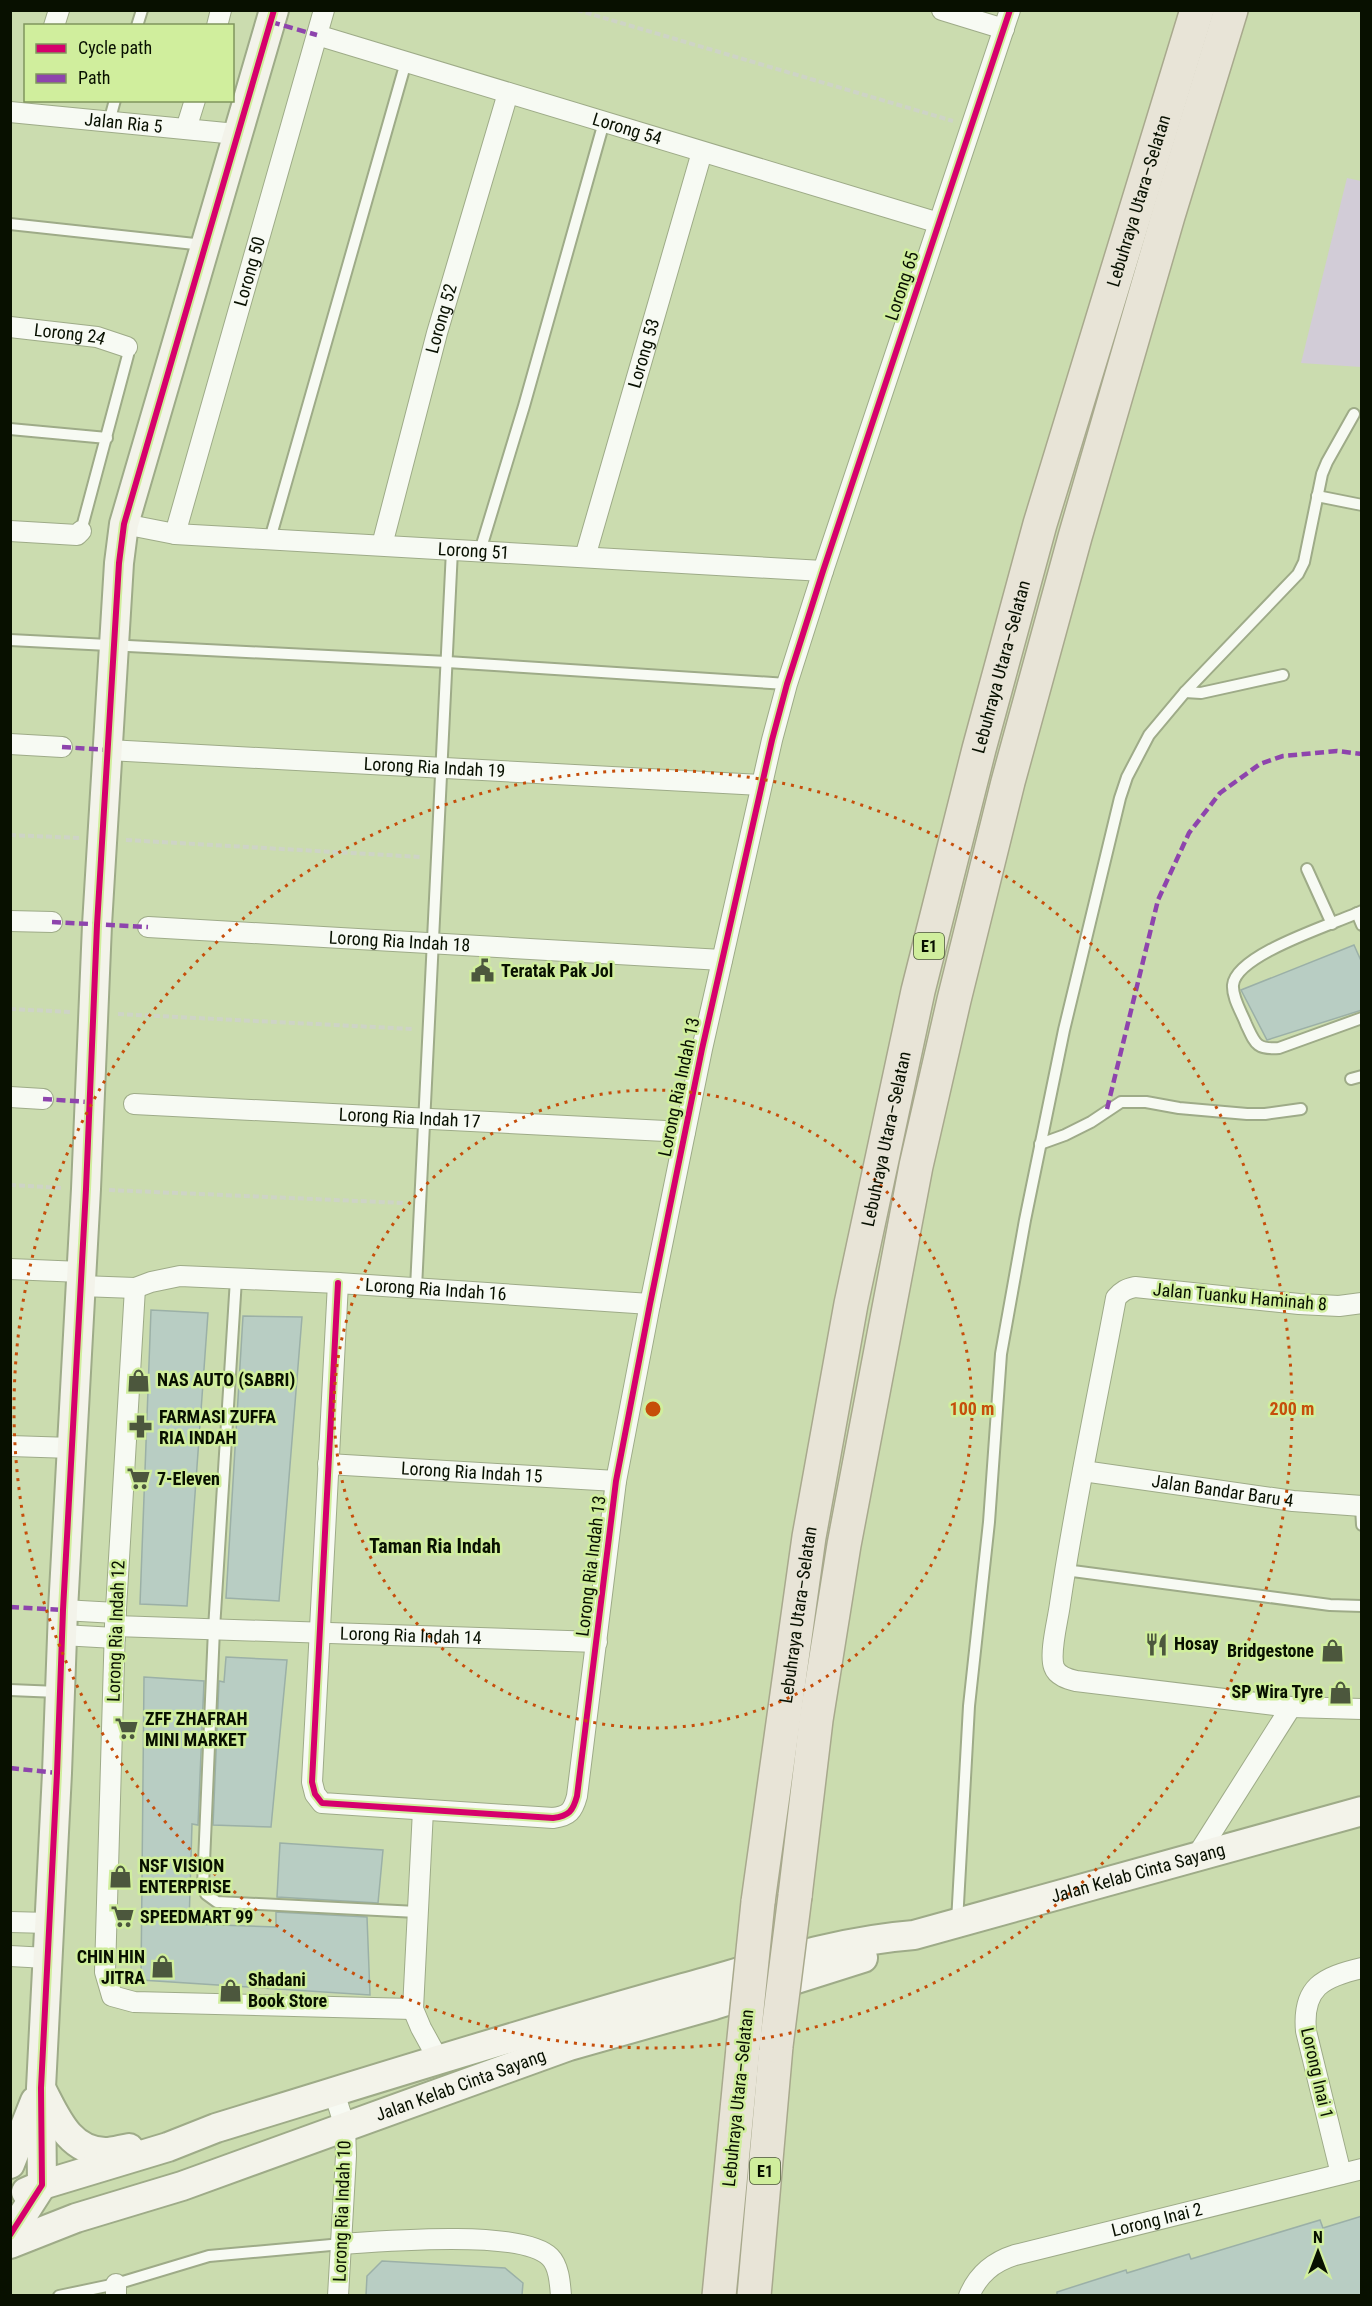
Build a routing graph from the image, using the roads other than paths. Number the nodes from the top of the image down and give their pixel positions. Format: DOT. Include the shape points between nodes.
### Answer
graph roads {
  1 [pos="274,10"];
  2 [pos="324,10"];
  3 [pos="942,10"];
  4 [pos="1197,10"];
  5 [pos="1231,10"];
  6 [pos="1007,20"];
  7 [pos="317,35"];
  8 [pos="406,62"];
  9 [pos="508,93"];
  10 [pos="114,102"];
  11 [pos="194,102"];
  12 [pos="24,109"];
  13 [pos="109,122"];
  14 [pos="604,122"];
  15 [pos="186,129"];
  16 [pos="236,134"];
  17 [pos="702,152"];
  18 [pos="939,223"];
  19 [pos="10,224"];
  20 [pos="205,245"];
  21 [pos="10,327"];
  22 [pos="127,347"];
  23 [pos="1354,414"];
  24 [pos="10,429"];
  25 [pos="107,438"];
  26 [pos="1317,496"];
  27 [pos="1362,505"];
  28 [pos="124,524"];
  29 [pos="10,531"];
  30 [pos="81,531"];
  31 [pos="175,534"];
  32 [pos="270,539"];
  33 [pos="382,545"];
  34 [pos="452,550"];
  35 [pos="480,551"];
  36 [pos="585,557"];
  37 [pos="824,571"];
  38 [pos="10,640"];
  39 [pos="113,646"];
  40 [pos="447,662"];
  41 [pos="1283,675"];
  42 [pos="787,684"];
  43 [pos="1185,692"];
  44 [pos="10,744"];
  45 [pos="62,747"];
  46 [pos="108,750"];
  47 [pos="441,768"];
  48 [pos="761,785"];
  49 [pos="1307,869"];
  50 [pos="1359,912"];
  51 [pos="10,921"];
  52 [pos="52,922"];
  53 [pos="1332,924"];
  54 [pos="1362,925"];
  55 [pos="148,927"];
  56 [pos="433,944"];
  57 [pos="722,960"];
  58 [pos="1362,1018"];
  59 [pos="10,1097"];
  60 [pos="43,1099"];
  61 [pos="134,1104"];
  62 [pos="1301,1109"];
  63 [pos="424,1119"];
  64 [pos="685,1132"];
  65 [pos="1040,1144"];
  66 [pos="10,1269"];
  67 [pos="81,1279"];
  68 [pos="236,1279"];
  69 [pos="338,1283"];
  70 [pos="135,1288"];
  71 [pos="416,1288"];
  72 [pos="1362,1303"];
  73 [pos="650,1304"];
  74 [pos="10,1446"];
  75 [pos="72,1448"];
  76 [pos="328,1464"];
  77 [pos="1083,1471"];
  78 [pos="616,1481"];
  79 [pos="1361,1506"];
  80 [pos="1362,1526"];
  81 [pos="1065,1570"];
  82 [pos="1362,1606"];
  83 [pos="62,1623"];
  84 [pos="115,1625"];
  85 [pos="214,1629"];
  86 [pos="319,1634"];
  87 [pos="597,1642"];
  88 [pos="10,1690"];
  89 [pos="60,1692"];
  90 [pos="1292,1707"];
  91 [pos="1362,1709"];
  92 [pos="423,1810"];
  93 [pos="1362,1811"];
  94 [pos="1196,1857"];
  95 [pos="417,1912"];
  96 [pos="10,1922"];
  97 [pos="49,1923"];
  98 [pos="956,1924"];
  99 [pos="914,1935"];
  100 [pos="10,1956"];
  101 [pos="47,1958"];
  102 [pos="1362,1968"];
  103 [pos="413,2009"];
  104 [pos="438,2059"];
  105 [pos="41,2088"];
  106 [pos="334,2092"];
  107 [pos="345,2127"];
  108 [pos="168,2147"];
  109 [pos="10,2164"];
  110 [pos="1362,2169"];
  111 [pos="1341,2174"];
  112 [pos="42,2185"];
  113 [pos="10,2198"];
  114 [pos="76,2218"];
  115 [pos="10,2235"];
  116 [pos="10,2244"];
  117 [pos="342,2244"];
  118 [pos="116,2290"];
  119 [pos="59,2295"];
  120 [pos="338,2295"];
  121 [pos="561,2295"];
  122 [pos="719,2295"];
  123 [pos="754,2295"];
  124 [pos="969,2295"];
  1 -- 16 [label="main road"];
  2 -- 7 [label="street, Lorong 50"];
  3 -- 6 [label="street"];
  4 -- 122 [label="highway, Lebuhraya Utara–Selatan / E1, bridge" via="1040,525 979,749 918,991 851,1304 809,1537 758,1902"];
  5 -- 123 [label="highway, Lebuhraya Utara–Selatan / E1, bridge" via="1072,548 1008,782 907,1210 844,1545 816,1720 776,2046"];
  6 -- 18 [label="street, Lorong 65"];
  7 -- 8 [label="street, Lorong 54"];
  7 -- 31 [label="street, Lorong 50"];
  8 -- 9 [label="street, Lorong 54"];
  8 -- 32 [label="lane"];
  9 -- 14 [label="street, Lorong 54"];
  9 -- 33 [label="street, Lorong 52" via="437,333"];
  10 -- 13 [label="lane"];
  11 -- 15 [label="street"];
  12 -- 13 [label="street, Jalan Ria 5"];
  13 -- 15 [label="street, Jalan Ria 5"];
  14 -- 17 [label="street, Lorong 54"];
  14 -- 35 [label="lane"];
  15 -- 16 [label="street, Jalan Ria 5"];
  16 -- 20 [label="main road"];
  17 -- 18 [label="street, Lorong 54"];
  17 -- 36 [label="street, Lorong 53"];
  18 -- 37 [label="street, Lorong 65"];
  19 -- 20 [label="lane"];
  20 -- 28 [label="main road"];
  21 -- 22 [label="street, Lorong 24" via="97,337"];
  22 -- 25 [label="lane"];
  23 -- 26 [label="lane" via="1327,462"];
  24 -- 25 [label="lane"];
  25 -- 30 [label="lane"];
  26 -- 27 [label="lane"];
  26 -- 43 [label="lane" via="1304,562 1294,581"];
  28 -- 31 [label="street, Lorong 51"];
  28 -- 39 [label="main road"];
  29 -- 30 [label="street" via="77,535"];
  31 -- 32 [label="street, Lorong 51"];
  32 -- 33 [label="street, Lorong 51"];
  33 -- 34 [label="street, Lorong 51"];
  34 -- 35 [label="street, Lorong 51"];
  34 -- 40 [label="lane"];
  35 -- 36 [label="street, Lorong 51"];
  36 -- 37 [label="street, Lorong 51"];
  37 -- 42 [label="street, Lorong Ria Indah 13"];
  38 -- 39 [label="lane"];
  39 -- 40 [label="lane"];
  39 -- 46 [label="main road"];
  40 -- 42 [label="lane"];
  40 -- 47 [label="lane"];
  41 -- 43 [label="lane" via="1201,693"];
  42 -- 48 [label="street, Lorong Ria Indah 13"];
  43 -- 65 [label="lane" via="1149,735 1120,798"];
  44 -- 45 [label="street"];
  46 -- 47 [label="street, Lorong Ria Indah 19"];
  46 -- 67 [label="main road"];
  47 -- 48 [label="street, Lorong Ria Indah 19"];
  47 -- 56 [label="lane"];
  48 -- 57 [label="street, Lorong Ria Indah 13"];
  49 -- 53 [label="lane"];
  50 -- 53 [label="lane"];
  50 -- 54 [label="lane"];
  51 -- 52 [label="street"];
  53 -- 58 [label="lane" via="1250,961 1233,982 1233,993 1255,1043 1265,1049 1279,1048"];
  55 -- 56 [label="street, Lorong Ria Indah 18"];
  56 -- 57 [label="street, Lorong Ria Indah 18"];
  56 -- 63 [label="lane"];
  57 -- 64 [label="street, Lorong Ria Indah 13"];
  59 -- 60 [label="street"];
  61 -- 63 [label="street, Lorong Ria Indah 17"];
  62 -- 65 [label="lane" via="1247,1114 1121,1101 1091,1122"];
  63 -- 64 [label="street, Lorong Ria Indah 17"];
  63 -- 71 [label="lane"];
  64 -- 73 [label="street, Lorong Ria Indah 13"];
  65 -- 98 [label="lane" via="1001,1354 989,1522 969,1706"];
  66 -- 67 [label="street, Lorong Ria Indah 16"];
  67 -- 70 [label="street, Lorong Ria Indah 16"];
  67 -- 75 [label="main road"];
  68 -- 69 [label="street, Lorong Ria Indah 16"];
  68 -- 70 [label="street, Lorong Ria Indah 16" via="180,1276"];
  68 -- 85 [label="lane"];
  69 -- 71 [label="street, Lorong Ria Indah 16"];
  69 -- 76 [label="street, Lorong Ria Indah 13"];
  70 -- 84 [label="street, Lorong Ria Indah 12"];
  71 -- 73 [label="street, Lorong Ria Indah 16"];
  72 -- 77 [label="street, Jalan Tuanku Haminah 8" via="1299,1304 1125,1289 1116,1298"];
  73 -- 78 [label="street, Lorong Ria Indah 13"];
  74 -- 75 [label="street"];
  75 -- 83 [label="main road"];
  76 -- 78 [label="street, Lorong Ria Indah 15"];
  76 -- 86 [label="street, Lorong Ria Indah 13"];
  77 -- 79 [label="street, Jalan Bandar Baru 4" via="1293,1501"];
  77 -- 81 [label="street"];
  78 -- 87 [label="street, Lorong Ria Indah 13"];
  79 -- 80 [label="lane"];
  81 -- 82 [label="lane"];
  81 -- 90 [label="street" via="1053,1653 1059,1675 1076,1681"];
  83 -- 84 [label="street, Lorong Ria Indah 14"];
  83 -- 89 [label="main road"];
  84 -- 85 [label="street, Lorong Ria Indah 14"];
  84 -- 103 [label="street, Lorong Ria Indah 12" via="105,1972 112,1996 134,2002"];
  85 -- 86 [label="street, Lorong Ria Indah 14"];
  85 -- 95 [label="lane" via="202,1877 206,1894 217,1902"];
  86 -- 87 [label="street, Lorong Ria Indah 14"];
  86 -- 92 [label="street, Lorong Ria Indah 13" via="312,1782 315,1794 322,1803"];
  87 -- 92 [label="street, Lorong Ria Indah 13" via="577,1796 570,1813 553,1818"];
  88 -- 89 [label="lane"];
  89 -- 97 [label="main road"];
  90 -- 91 [label="street"];
  90 -- 94 [label="street"];
  92 -- 95 [label="street"];
  93 -- 94 [label="main road, Jalan Kelab Cinta Sayang"];
  94 -- 98 [label="main road, Jalan Kelab Cinta Sayang"];
  95 -- 103 [label="street"];
  96 -- 97 [label="street"];
  97 -- 101 [label="main road"];
  98 -- 99 [label="main road, Jalan Kelab Cinta Sayang"];
  99 -- 104 [label="main road, Jalan Kelab Cinta Sayang" via="874,1938 805,1954"];
  99 -- 107 [label="main road, Jalan Kelab Cinta Sayang" via="880,1953 569,2046"];
  100 -- 101 [label="street"];
  101 -- 105 [label="main road"];
  102 -- 111 [label="street, Lorong Inai 1" via="1336,1974 1320,1983 1309,1996 1305,2014"];
  103 -- 104 [label="street"];
  104 -- 106 [label="main road, Jalan Kelab Cinta Sayang"];
  105 -- 108 [label="main road" via="68,2136 87,2148 106,2152 145,2145"];
  105 -- 109 [label="main road"];
  105 -- 112 [label="main road"];
  106 -- 107 [label="street, Lorong Ria Indah 10"];
  106 -- 108 [label="main road, Jalan Kelab Cinta Sayang"];
  107 -- 114 [label="main road, Jalan Kelab Cinta Sayang" via="182,2186"];
  107 -- 117 [label="street, Lorong Ria Indah 10"];
  108 -- 112 [label="main road, Jalan Kelab Cinta Sayang"];
  110 -- 111 [label="street, Lorong Inai 2"];
  111 -- 124 [label="street, Lorong Inai 2" via="1015,2255 992,2264"];
  112 -- 113 [label="main road, Jalan Kelab Cinta Sayang"];
  112 -- 114 [label="main road"];
  112 -- 115 [label="main road"];
  114 -- 116 [label="main road, Jalan Kelab Cinta Sayang"];
  117 -- 118 [label="lane" via="209,2256"];
  117 -- 120 [label="street, Lorong Ria Indah 10"];
  117 -- 121 [label="street" via="513,2242 537,2248 551,2257"];
  118 -- 119 [label="lane"];
}
